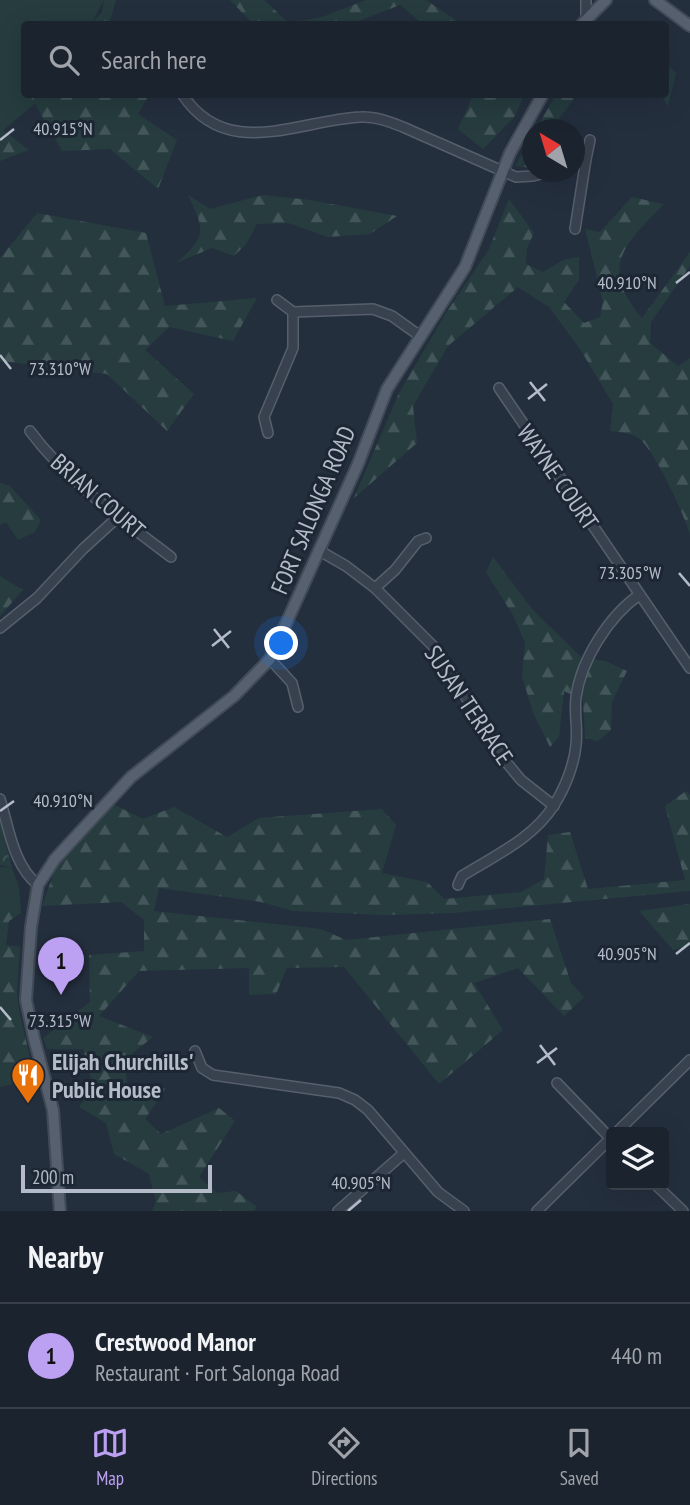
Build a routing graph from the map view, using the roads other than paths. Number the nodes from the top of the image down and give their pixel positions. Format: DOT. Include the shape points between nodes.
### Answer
graph roads {
  1 [pos="586,0"];
  2 [pos="606,0"];
  3 [pos="654,0"];
  4 [pos="584,21"];
  5 [pos="585,21"];
  6 [pos="690,26"];
  7 [pos="185,98"];
  8 [pos="540,98"];
  9 [pos="590,140"];
  10 [pos="586,159"];
  11 [pos="502,172"];
  12 [pos="522,177"];
  13 [pos="575,229"];
  14 [pos="277,300"];
  15 [pos="293,312"];
  16 [pos="420,335"];
  17 [pos="499,388"];
  18 [pos="30,431"];
  19 [pos="268,433"];
  20 [pos="118,517"];
  21 [pos="426,538"];
  22 [pos="320,551"];
  23 [pos="170,557"];
  24 [pos="375,588"];
  25 [pos="639,595"];
  26 [pos="0,628"];
  27 [pos="270,659"];
  28 [pos="690,668"];
  29 [pos="298,707"];
  30 [pos="0,799"];
  31 [pos="554,806"];
  32 [pos="38,885"];
  33 [pos="458,885"];
  34 [pos="195,1051"];
  35 [pos="690,1060"];
  36 [pos="557,1083"];
  37 [pos="622,1127"];
  38 [pos="606,1133"];
  39 [pos="606,1143"];
  40 [pos="404,1153"];
  41 [pos="661,1190"];
  42 [pos="60,1211"];
  43 [pos="338,1211"];
  44 [pos="464,1211"];
  45 [pos="537,1211"];
  46 [pos="683,1211"];
  1 -- 4 [label="street"];
  2 -- 5 [label="main road"];
  3 -- 6 [label="main road"];
  7 -- 11 [label="street" via="211,123 243,133 365,117 387,121"];
  8 -- 11 [label="main road, FORT SALONGA ROAD"];
  9 -- 10 [label="street"];
  10 -- 13 [label="street"];
  11 -- 12 [label="street"];
  11 -- 16 [label="main road, FORT SALONGA ROAD" via="465,267"];
  14 -- 15 [label="street"];
  15 -- 16 [label="street" via="373,309"];
  15 -- 19 [label="street" via="293,348 264,417"];
  16 -- 22 [label="main road, FORT SALONGA ROAD" via="387,389"];
  17 -- 25 [label="street, WAYNE COURT"];
  18 -- 20 [label="street, BRIAN COURT" via="45,451"];
  20 -- 23 [label="street, BRIAN COURT"];
  20 -- 26 [label="street"];
  21 -- 24 [label="street"];
  22 -- 24 [label="street, SUSAN TERRACE"];
  22 -- 27 [label="main road, FORT SALONGA ROAD"];
  24 -- 31 [label="street, SUSAN TERRACE" via="444,660 521,780"];
  25 -- 28 [label="street, WAYNE COURT"];
  25 -- 31 [label="street" via="607,626 586,666 576,698 576,745"];
  27 -- 29 [label="street" via="292,683"];
  27 -- 32 [label="main road, FORT SALONGA ROAD" via="234,696 131,777 55,859"];
  30 -- 32 [label="street" via="19,861"];
  31 -- 33 [label="street" via="534,828 462,876"];
  32 -- 42 [label="main road, FORT SALONGA ROAD" via="26,1000 54,1110"];
  34 -- 40 [label="street" via="202,1068 213,1075 320,1089 355,1100"];
  35 -- 37 [label="street"];
  36 -- 38 [label="street"];
  39 -- 45 [label="street"];
  40 -- 43 [label="street"];
  40 -- 44 [label="street" via="438,1192"];
  41 -- 46 [label="street"];
}
